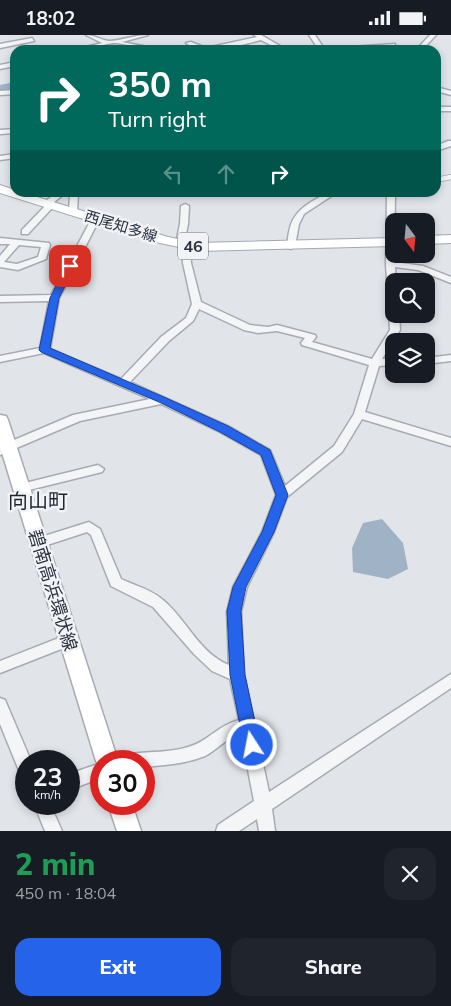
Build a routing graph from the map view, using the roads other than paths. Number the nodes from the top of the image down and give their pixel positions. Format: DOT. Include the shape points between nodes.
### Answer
graph roads {
  1 [pos="89,35"];
  2 [pos="145,35"];
  3 [pos="433,35"];
  4 [pos="259,36"];
  5 [pos="0,38"];
  6 [pos="32,40"];
  7 [pos="110,43"];
  8 [pos="189,43"];
  9 [pos="11,44"];
  10 [pos="101,45"];
  11 [pos="124,45"];
  12 [pos="194,45"];
  13 [pos="225,45"];
  14 [pos="275,45"];
  15 [pos="424,45"];
  16 [pos="0,46"];
  17 [pos="24,197"];
  18 [pos="57,197"];
  19 [pos="74,197"];
  20 [pos="325,197"];
  21 [pos="391,197"];
  22 [pos="49,205"];
  23 [pos="185,206"];
  24 [pos="73,212"];
  25 [pos="391,213"];
  26 [pos="96,218"];
  27 [pos="25,232"];
  28 [pos="451,239"];
  29 [pos="435,240"];
  30 [pos="0,241"];
  31 [pos="385,242"];
  32 [pos="16,243"];
  33 [pos="183,244"];
  34 [pos="291,246"];
  35 [pos="0,263"];
  36 [pos="390,264"];
  37 [pos="391,273"];
  38 [pos="451,280"];
  39 [pos="54,298"];
  40 [pos="0,299"];
  41 [pos="197,304"];
  42 [pos="395,323"];
  43 [pos="44,350"];
  44 [pos="451,358"];
  45 [pos="0,359"];
  46 [pos="435,360"];
  47 [pos="375,363"];
  48 [pos="385,363"];
  49 [pos="124,383"];
  50 [pos="162,400"];
  51 [pos="359,414"];
  52 [pos="1,424"];
  53 [pos="451,442"];
  54 [pos="4,449"];
  55 [pos="98,469"];
  56 [pos="21,488"];
  57 [pos="282,495"];
  58 [pos="38,543"];
  59 [pos="69,640"];
  60 [pos="0,667"];
  61 [pos="238,675"];
  62 [pos="451,680"];
  63 [pos="0,705"];
  64 [pos="248,726"];
  65 [pos="19,750"];
  66 [pos="104,750"];
  67 [pos="155,759"];
  68 [pos="263,803"];
  69 [pos="47,815"];
  70 [pos="123,815"];
  71 [pos="54,831"];
  72 [pos="128,831"];
  73 [pos="224,831"];
  74 [pos="267,831"];
  1 -- 7 [label="street"];
  2 -- 7 [label="street"];
  3 -- 15 [label="street"];
  4 -- 13 [label="street"];
  4 -- 14 [label="street"];
  5 -- 9 [label="street"];
  6 -- 9 [label="street"];
  7 -- 10 [label="street"];
  7 -- 11 [label="street"];
  8 -- 12 [label="street"];
  9 -- 16 [label="street"];
  17 -- 22 [label="main road, 西尾知多線 / 46"];
  18 -- 22 [label="street"];
  19 -- 24 [label="street"];
  20 -- 34 [label="street" via="299,213 293,223"];
  21 -- 25 [label="street"];
  22 -- 24 [label="main road, 西尾知多線 / 46"];
  22 -- 27 [label="street"];
  23 -- 33 [label="street"];
  24 -- 26 [label="main road, 西尾知多線 / 46"];
  26 -- 33 [label="main road, 西尾知多線 / 46"];
  26 -- 39 [label="street"];
  28 -- 29 [label="main road"];
  30 -- 32 [label="street"];
  31 -- 34 [label="main road, 西尾知多線 / 46"];
  32 -- 35 [label="street"];
  32 -- 35 [label="street" via="46,245 42,259 18,267"];
  33 -- 34 [label="main road, 西尾知多線 / 46" via="213,248"];
  33 -- 41 [label="street"];
  36 -- 37 [label="street"];
  36 -- 38 [label="street" via="420,268"];
  39 -- 40 [label="street"];
  39 -- 43 [label="street"];
  41 -- 47 [label="street" via="237,325 267,332 277,328 311,337 306,343"];
  41 -- 49 [label="street" via="190,319 165,339"];
  42 -- 47 [label="street" via="395,330"];
  43 -- 45 [label="street"];
  43 -- 49 [label="street"];
  44 -- 46 [label="street"];
  47 -- 48 [label="street"];
  47 -- 51 [label="street"];
  49 -- 50 [label="street"];
  50 -- 54 [label="street" via="77,418"];
  50 -- 57 [label="street" via="266,453"];
  51 -- 53 [label="street"];
  51 -- 57 [label="street" via="338,449"];
  52 -- 54 [label="main road, 碧南高浜環状線"];
  54 -- 56 [label="main road, 碧南高浜環状線"];
  55 -- 56 [label="street"];
  56 -- 58 [label="main road, 碧南高浜環状線"];
  57 -- 61 [label="street" via="268,532 240,587 234,611"];
  58 -- 59 [label="main road, 碧南高浜環状線"];
  58 -- 61 [label="street" via="89,527 96,532 116,583 158,603 216,667"];
  59 -- 60 [label="street"];
  59 -- 66 [label="main road, 碧南高浜環状線"];
  61 -- 64 [label="street"];
  62 -- 68 [label="street"];
  63 -- 65 [label="street"];
  64 -- 67 [label="street" via="233,727 201,750"];
  64 -- 68 [label="street"];
  68 -- 73 [label="street"];
  68 -- 74 [label="street"];
  69 -- 71 [label="street"];
  70 -- 72 [label="main road"];
}
